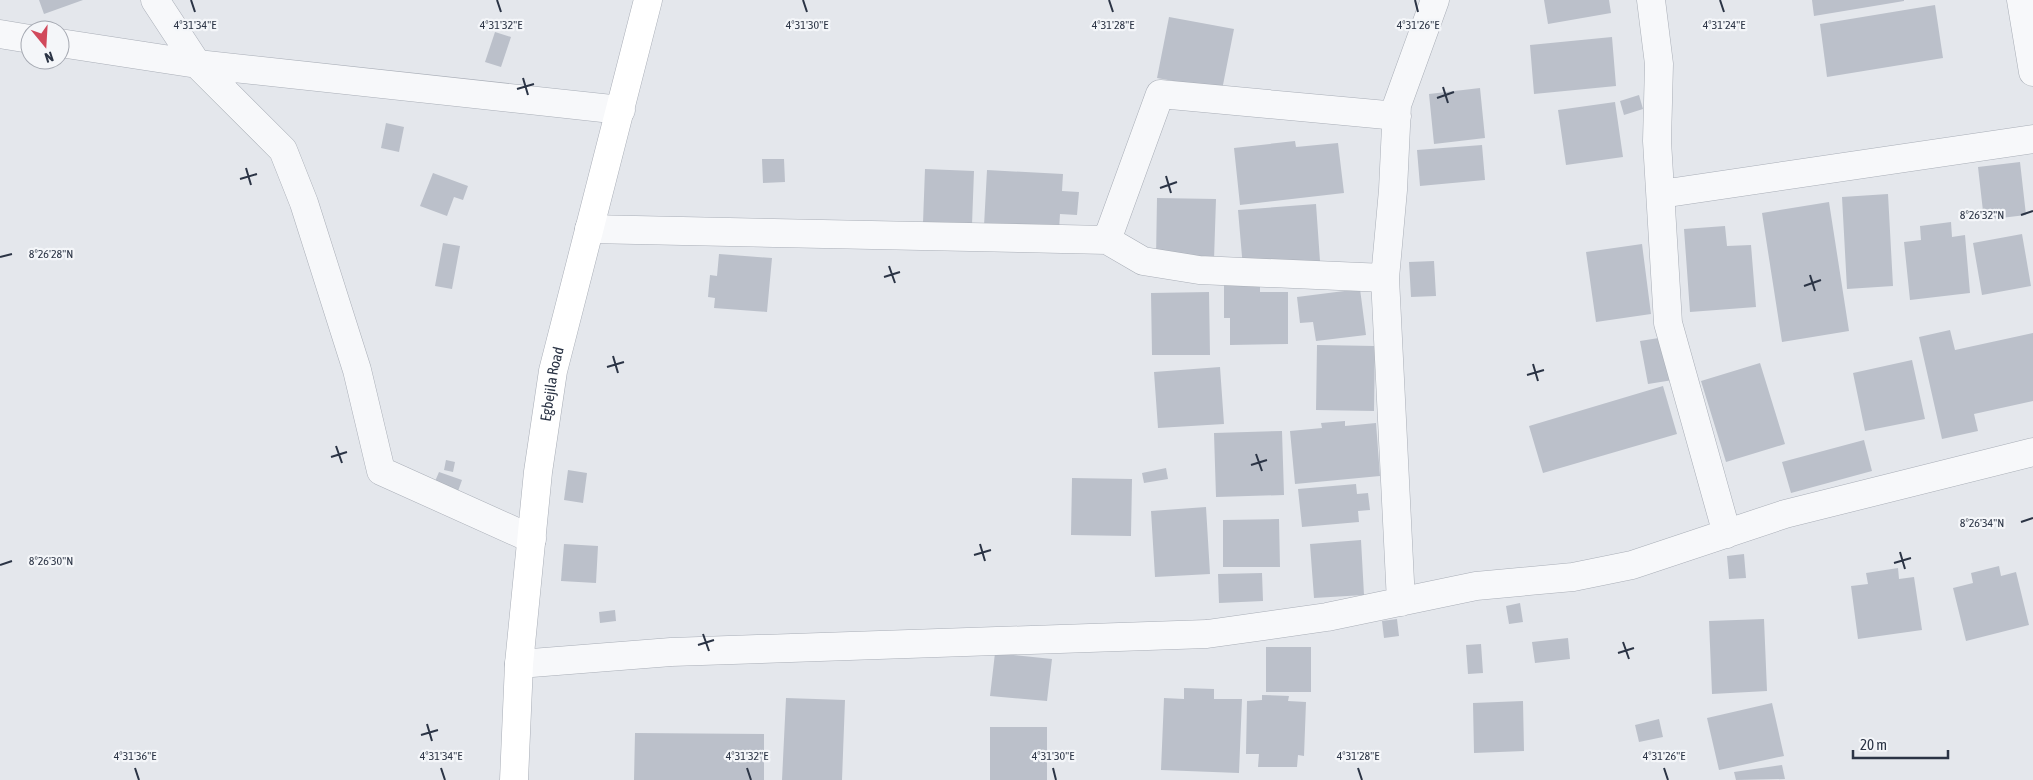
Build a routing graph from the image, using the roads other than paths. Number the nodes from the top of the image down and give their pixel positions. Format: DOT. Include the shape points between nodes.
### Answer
graph roads {
  1 [pos="155,0"];
  2 [pos="648,0"];
  3 [pos="1436,0"];
  4 [pos="1651,0"];
  5 [pos="2021,0"];
  6 [pos="0,34"];
  7 [pos="20,37"];
  8 [pos="70,45"];
  9 [pos="197,64"];
  10 [pos="2033,72"];
  11 [pos="621,110"];
  12 [pos="1397,116"];
  13 [pos="2033,139"];
  14 [pos="1661,194"];
  15 [pos="589,229"];
  16 [pos="1107,240"];
  17 [pos="1385,278"];
  18 [pos="2033,452"];
  19 [pos="1727,534"];
  20 [pos="532,539"];
  21 [pos="1401,602"];
  22 [pos="520,664"];
  23 [pos="514,780"];
  1 -- 9 [label="street"];
  2 -- 11 [label="street, Egbejila Road"];
  3 -- 12 [label="street" via="1398,105"];
  4 -- 14 [label="street" via="1659,64 1657,141"];
  5 -- 10 [label="street"];
  6 -- 7 [label="street"];
  8 -- 9 [label="street"];
  9 -- 11 [label="street"];
  9 -- 20 [label="street" via="282,150 304,203 357,370 381,471"];
  11 -- 15 [label="street, Egbejila Road"];
  12 -- 16 [label="street" via="1160,94"];
  12 -- 17 [label="street"];
  13 -- 14 [label="street"];
  14 -- 19 [label="street" via="1668,323"];
  15 -- 16 [label="street"];
  15 -- 20 [label="street, Egbejila Road" via="553,370"];
  16 -- 17 [label="street" via="1143,262 1199,270"];
  17 -- 21 [label="street"];
  18 -- 19 [label="street" via="1785,514"];
  19 -- 21 [label="street" via="1632,565 1573,577 1476,586"];
  20 -- 22 [label="street, Egbejila Road"];
  21 -- 22 [label="street" via="1327,617 1207,634 671,652"];
  22 -- 23 [label="street, Egbejila Road"];
}
